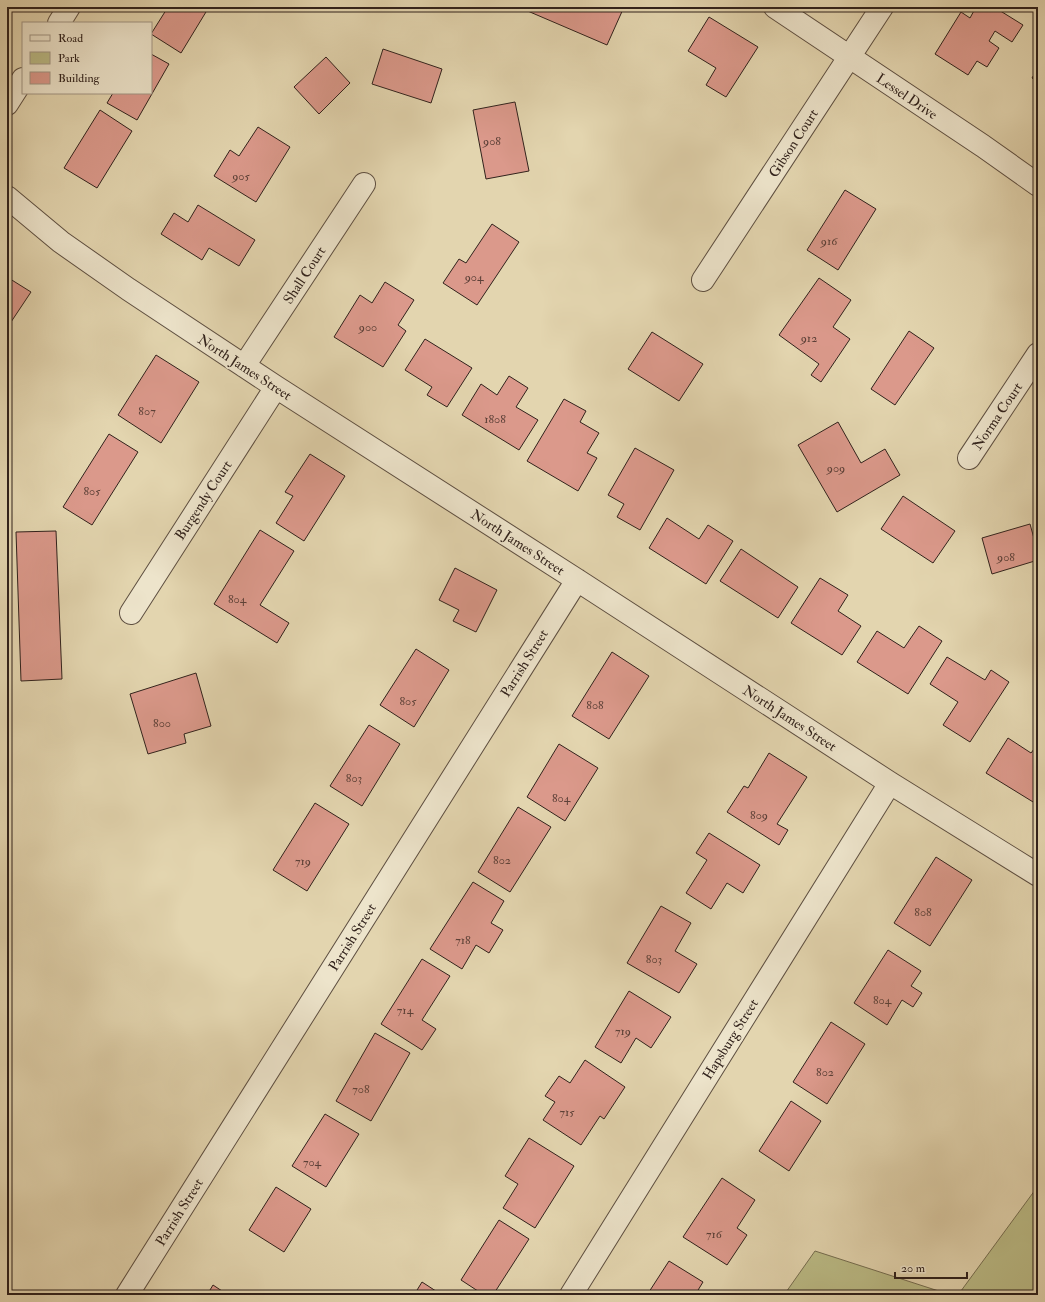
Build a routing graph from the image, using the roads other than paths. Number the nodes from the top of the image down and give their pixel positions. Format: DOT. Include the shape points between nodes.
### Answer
graph roads {
  1 [pos="69,7"];
  2 [pos="775,7"];
  3 [pos="882,7"];
  4 [pos="60,22"];
  5 [pos="849,57"];
  6 [pos="22,81"];
  7 [pos="7,104"];
  8 [pos="364,184"];
  9 [pos="1038,185"];
  10 [pos="7,196"];
  11 [pos="703,280"];
  12 [pos="1038,354"];
  13 [pos="244,366"];
  14 [pos="276,387"];
  15 [pos="969,458"];
  16 [pos="577,580"];
  17 [pos="131,613"];
  18 [pos="890,783"];
  19 [pos="1038,875"];
  20 [pos="127,1295"];
  21 [pos="571,1295"];
  1 -- 4 [label="street"];
  2 -- 5 [label="street, Lessel Drive"];
  3 -- 5 [label="street, Gibson Court"];
  5 -- 9 [label="street, Lessel Drive"];
  5 -- 11 [label="street, Gibson Court"];
  6 -- 7 [label="street"];
  8 -- 13 [label="street, Shall Court"];
  10 -- 13 [label="street, North James Street" via="61,242"];
  12 -- 15 [label="street, Norma Court"];
  13 -- 14 [label="street, North James Street"];
  14 -- 16 [label="street, North James Street"];
  14 -- 17 [label="street, Burgendy Court"];
  16 -- 18 [label="street, North James Street"];
  16 -- 20 [label="street, Parrish Street"];
  18 -- 19 [label="street, North James Street"];
  18 -- 21 [label="street, Hapsburg Street"];
}
